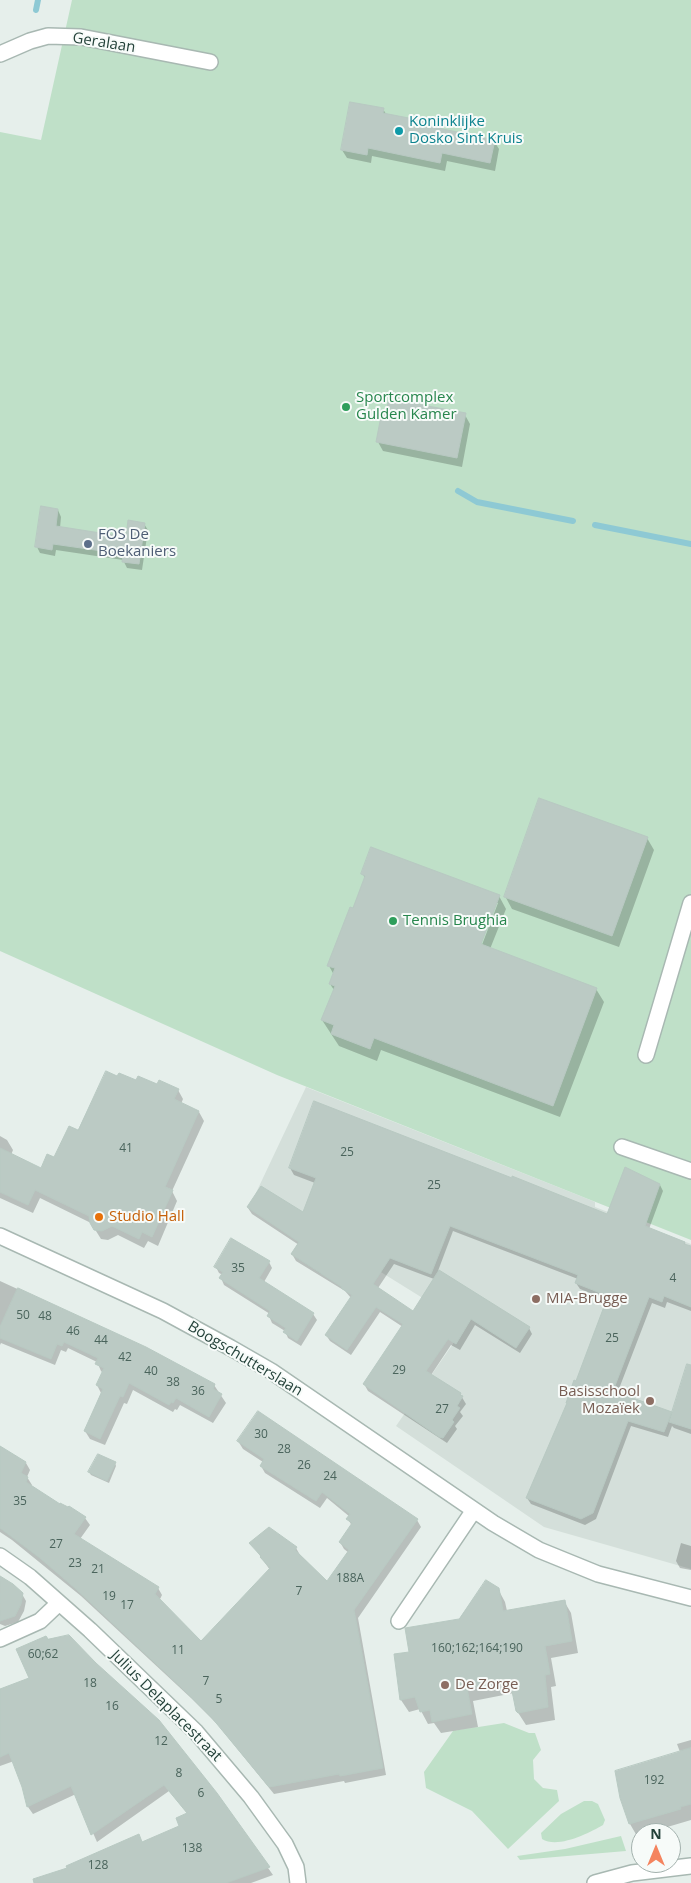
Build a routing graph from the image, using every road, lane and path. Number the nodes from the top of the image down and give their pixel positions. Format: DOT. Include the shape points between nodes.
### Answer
graph roads {
  1 [pos="0,54"];
  2 [pos="210,62"];
  3 [pos="691,904"];
  4 [pos="646,1054"];
  5 [pos="622,1147"];
  6 [pos="691,1171"];
  7 [pos="0,1236"];
  8 [pos="474,1510"];
  9 [pos="0,1556"];
  10 [pos="691,1598"];
  11 [pos="59,1603"];
  12 [pos="399,1621"];
  13 [pos="0,1639"];
  14 [pos="691,1866"];
  15 [pos="298,1883"];
  16 [pos="595,1883"];
  1 -- 2 [label="street, Geralaan" via="48,36 82,37"];
  3 -- 4 [label="street"];
  5 -- 6 [label="street"];
  7 -- 8 [label="street, Boogschutterslaan" via="163,1311 271,1371"];
  8 -- 10 [label="street, Boogschutterslaan" via="524,1542 562,1560 598,1574"];
  8 -- 12 [label="street"];
  9 -- 11 [label="street, Julius Delaplacestraat"];
  11 -- 13 [label="street" via="40,1621"];
  11 -- 15 [label="street, Julius Delaplacestraat" via="196,1732 251,1797 285,1844 296,1867"];
  14 -- 16 [label="street" via="632,1873"];
}
